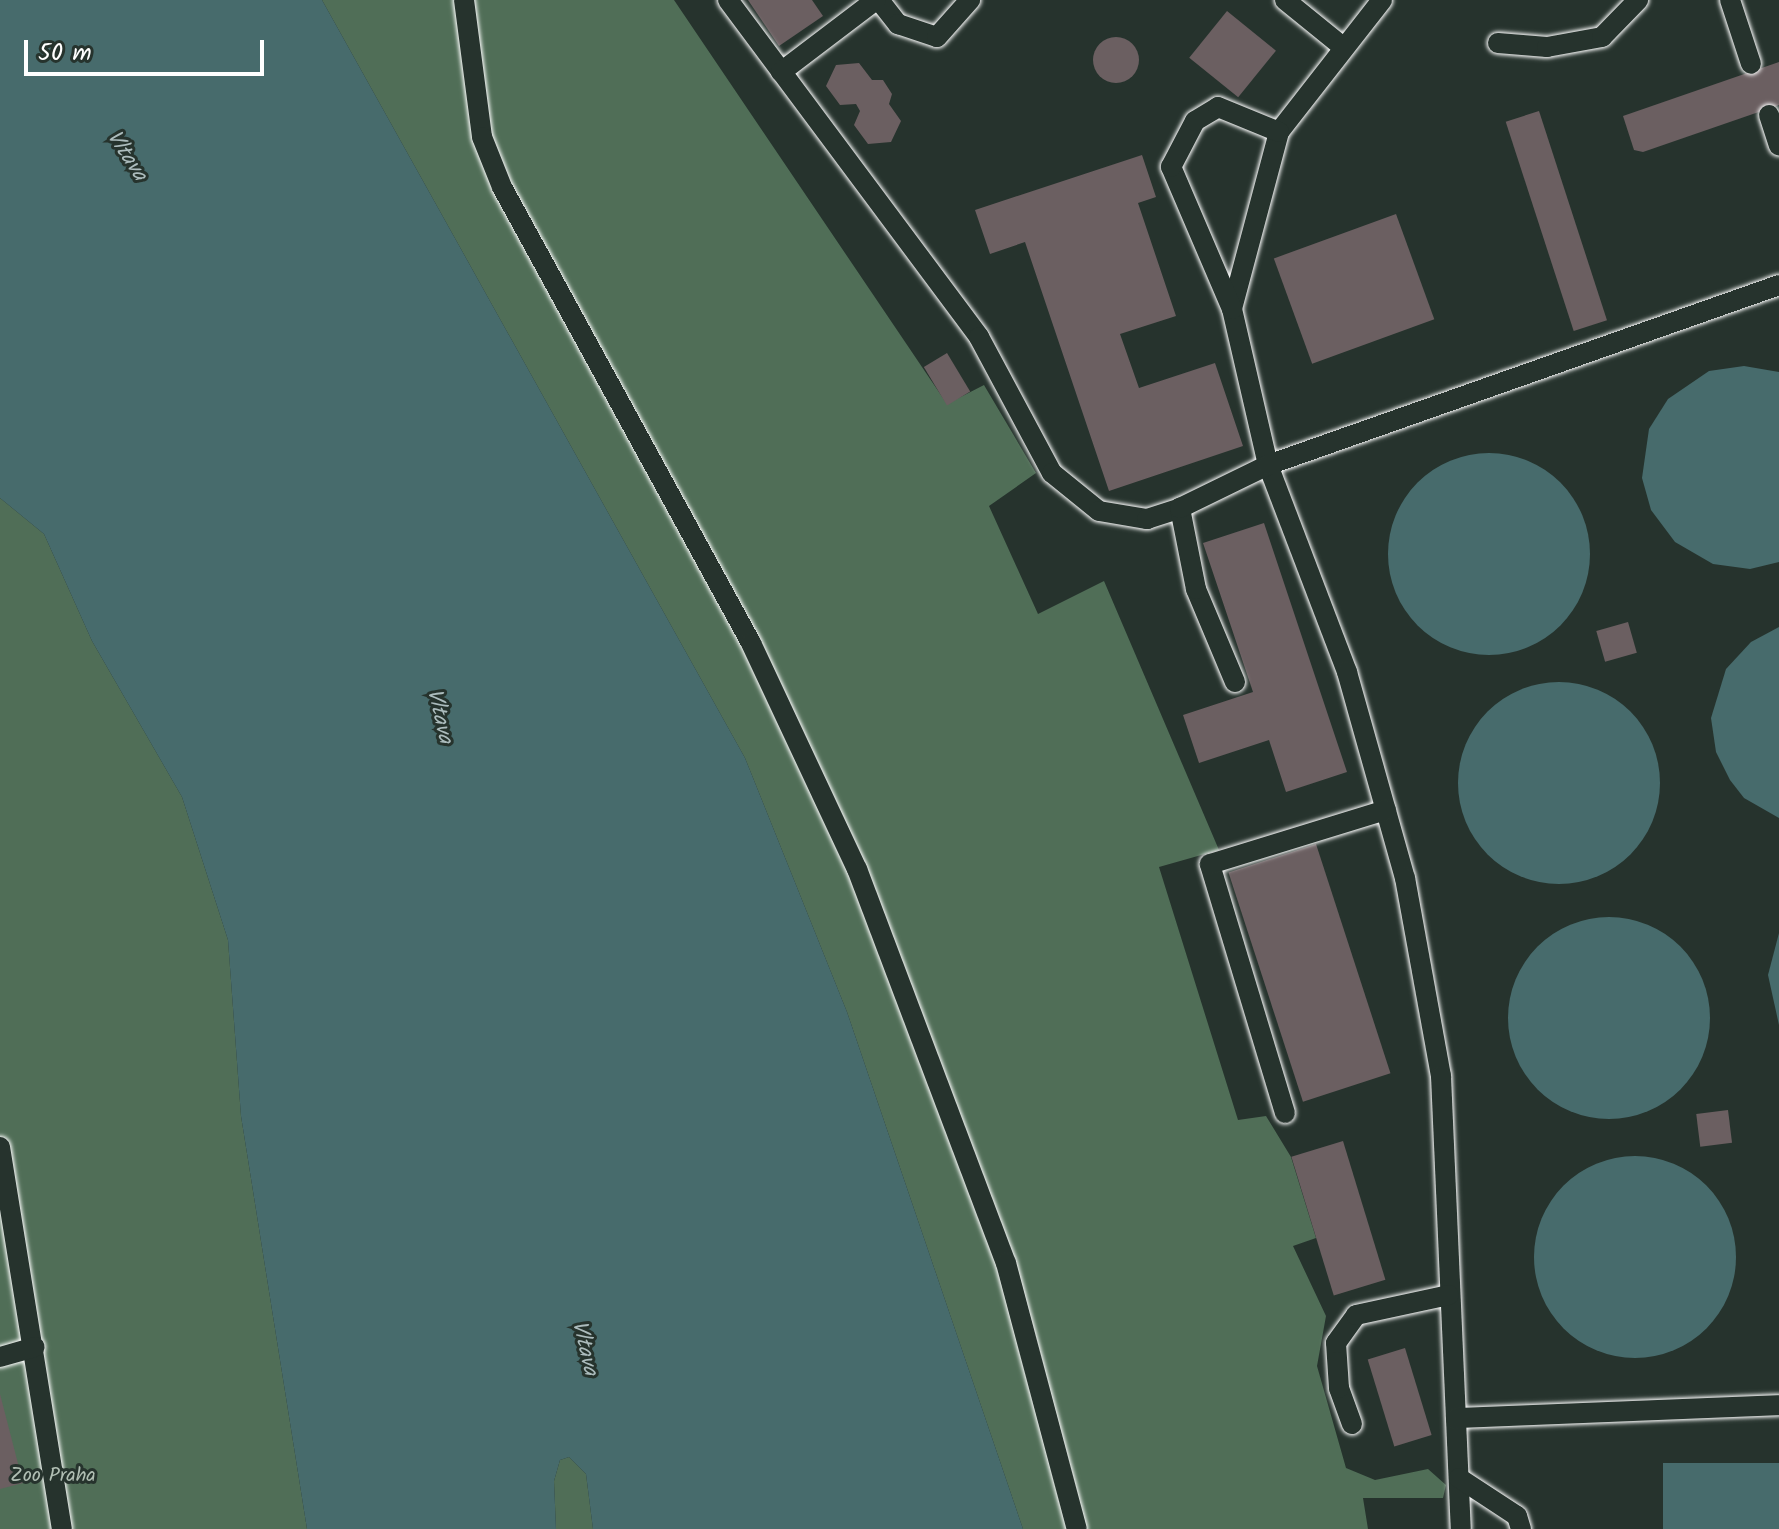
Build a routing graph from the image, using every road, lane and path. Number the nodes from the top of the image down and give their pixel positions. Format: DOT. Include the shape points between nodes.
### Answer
graph roads {
  1 [pos="464,0"];
  2 [pos="728,0"];
  3 [pos="877,0"];
  4 [pos="970,0"];
  5 [pos="1285,0"];
  6 [pos="1382,0"];
  7 [pos="1638,0"];
  8 [pos="1730,0"];
  9 [pos="1498,43"];
  10 [pos="1343,47"];
  11 [pos="1751,64"];
  12 [pos="781,72"];
  13 [pos="1769,115"];
  14 [pos="1279,132"];
  15 [pos="1779,145"];
  16 [pos="1779,285"];
  17 [pos="1232,309"];
  18 [pos="1268,465"];
  19 [pos="1180,508"];
  20 [pos="1235,682"];
  21 [pos="1386,810"];
  22 [pos="1285,1113"];
  23 [pos="0,1147"];
  24 [pos="1449,1295"];
  25 [pos="35,1347"];
  26 [pos="0,1357"];
  27 [pos="1779,1405"];
  28 [pos="1456,1418"];
  29 [pos="1352,1424"];
  30 [pos="1459,1478"];
  31 [pos="62,1529"];
  32 [pos="1077,1529"];
  33 [pos="1461,1529"];
  34 [pos="1521,1529"];
  1 -- 32 [label="lane" via="482,137 502,187 751,643 857,869 1006,1263"];
  2 -- 12 [label="lane"];
  3 -- 4 [label="lane" via="898,24 937,37"];
  3 -- 12 [label="lane"];
  5 -- 10 [label="lane"];
  6 -- 10 [label="lane"];
  7 -- 9 [label="lane" via="1602,37 1547,47"];
  8 -- 11 [label="lane"];
  10 -- 14 [label="lane"];
  12 -- 19 [label="lane" via="979,337 1052,473 1099,511 1147,519"];
  13 -- 15 [label="lane"];
  14 -- 17 [label="lane"];
  14 -- 17 [label="lane" via="1218,107 1195,121 1171,167"];
  16 -- 18 [label="lane"];
  17 -- 18 [label="lane"];
  18 -- 19 [label="lane"];
  18 -- 21 [label="lane" via="1347,672"];
  19 -- 20 [label="lane" via="1196,589"];
  21 -- 22 [label="lane" via="1210,864"];
  21 -- 24 [label="lane" via="1405,878 1441,1076"];
  23 -- 25 [label="lane"];
  24 -- 28 [label="lane"];
  24 -- 29 [label="lane" via="1356,1315 1336,1343 1339,1388"];
  25 -- 26 [label="lane"];
  25 -- 31 [label="lane"];
  27 -- 28 [label="lane"];
  28 -- 30 [label="lane"];
  30 -- 33 [label="lane"];
  30 -- 34 [label="lane" via="1517,1516"];
}
